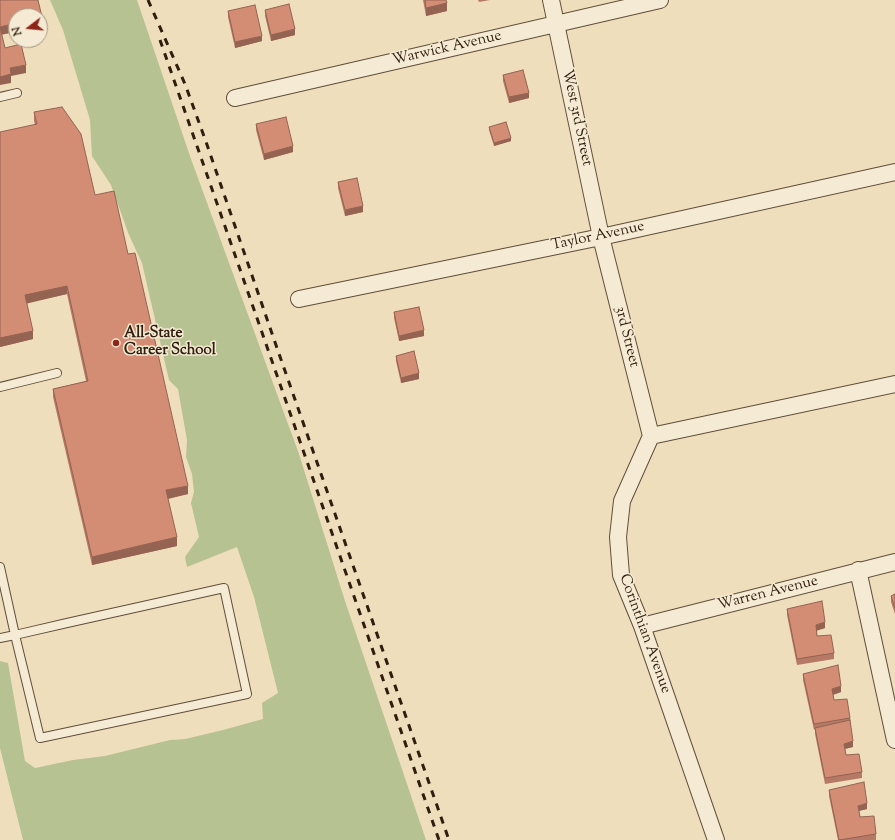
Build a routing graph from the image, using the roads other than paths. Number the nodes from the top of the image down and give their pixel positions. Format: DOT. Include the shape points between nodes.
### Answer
graph roads {
  1 [pos="551,0"];
  2 [pos="660,0"];
  3 [pos="556,24"];
  4 [pos="17,93"];
  5 [pos="0,97"];
  6 [pos="235,98"];
  7 [pos="895,172"];
  8 [pos="601,237"];
  9 [pos="299,299"];
  10 [pos="57,373"];
  11 [pos="895,384"];
  12 [pos="0,387"];
  13 [pos="651,436"];
  14 [pos="895,562"];
  15 [pos="0,567"];
  16 [pos="858,570"];
  17 [pos="642,626"];
  18 [pos="15,635"];
  19 [pos="0,638"];
  20 [pos="895,740"];
  21 [pos="716,840"];
  1 -- 3 [label="street, West 3rd Street"];
  2 -- 3 [label="street, Warwick Avenue"];
  3 -- 6 [label="street, Warwick Avenue"];
  3 -- 8 [label="street, West 3rd Street"];
  4 -- 5 [label="lane"];
  7 -- 8 [label="street, Taylor Avenue"];
  8 -- 9 [label="street, Taylor Avenue"];
  8 -- 13 [label="street, 3rd Street"];
  10 -- 12 [label="lane"];
  11 -- 13 [label="street"];
  13 -- 17 [label="street, Corinthian Avenue" via="622,501 618,537 621,575"];
  14 -- 16 [label="street, Warren Avenue"];
  15 -- 18 [label="lane"];
  16 -- 17 [label="street, Warren Avenue"];
  16 -- 20 [label="street"];
  17 -- 21 [label="street, Corinthian Avenue"];
  18 -- 18 [label="lane" via="224,588 247,694 40,738"];
  18 -- 19 [label="lane"];
}
